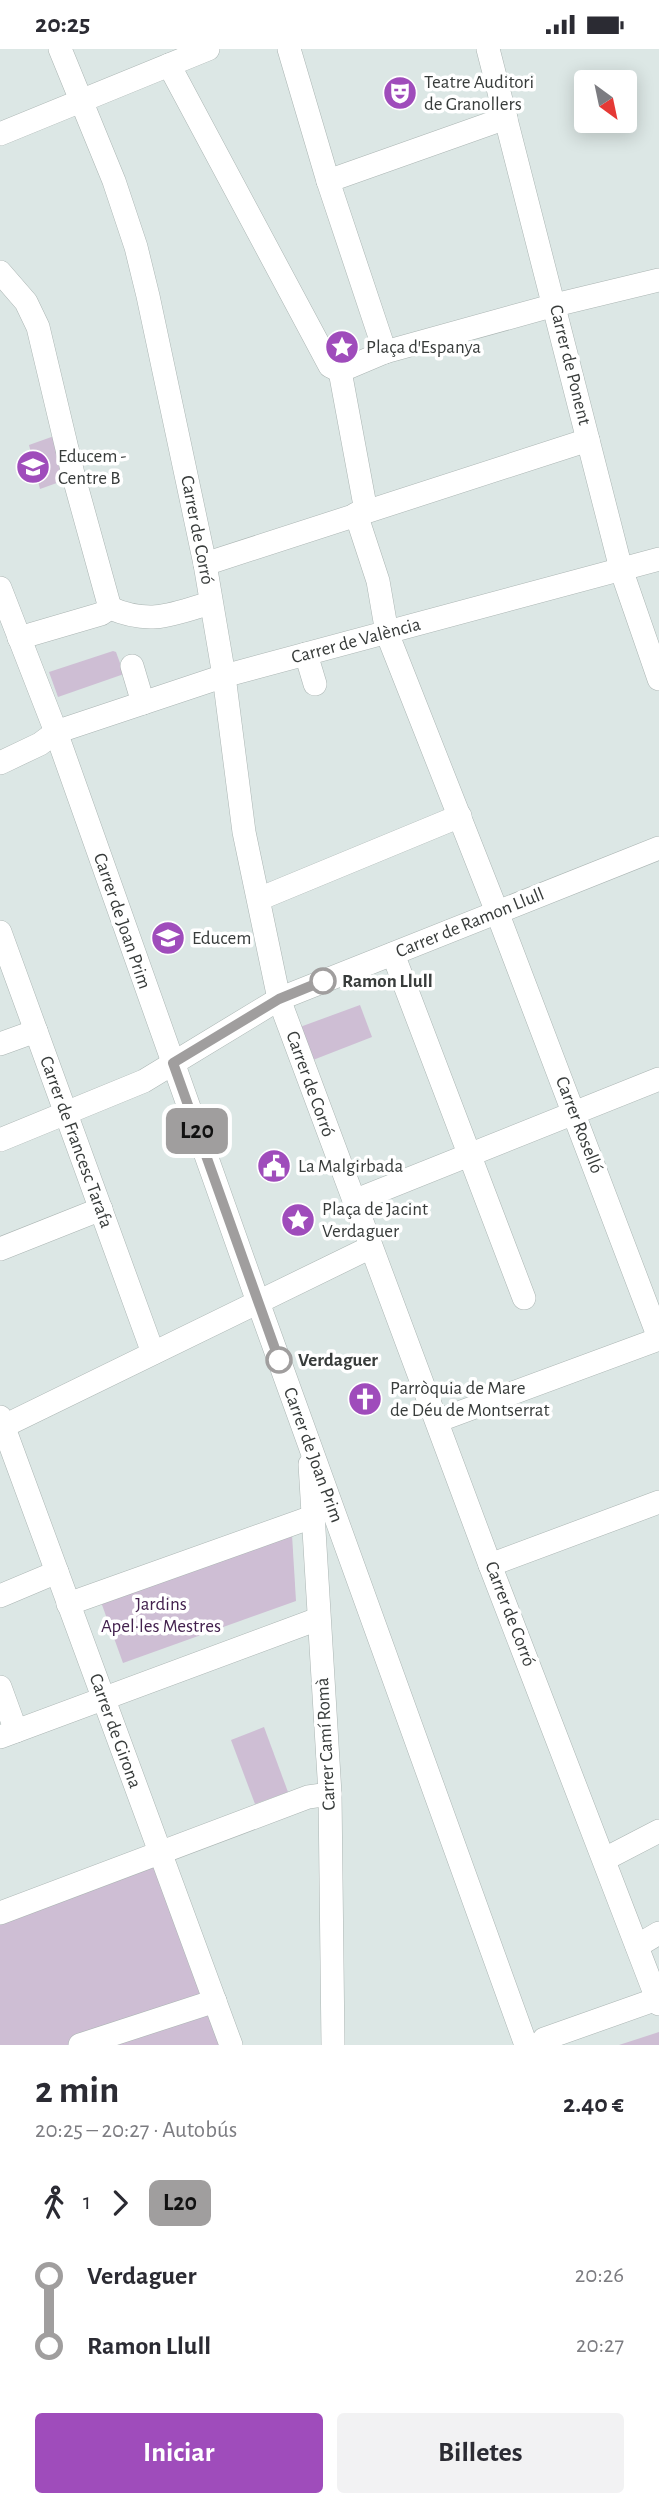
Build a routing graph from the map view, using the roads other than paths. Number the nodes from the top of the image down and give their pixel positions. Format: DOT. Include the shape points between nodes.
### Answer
graph roads {
  1 [pos="60,49"];
  2 [pos="208,49"];
  3 [pos="289,49"];
  4 [pos="488,49"];
  5 [pos="169,65"];
  6 [pos="80,101"];
  7 [pos="506,118"];
  8 [pos="0,134"];
  9 [pos="328,181"];
  10 [pos="0,272"];
  11 [pos="659,280"];
  12 [pos="555,305"];
  13 [pos="385,352"];
  14 [pos="340,371"];
  15 [pos="588,439"];
  16 [pos="361,513"];
  17 [pos="659,559"];
  18 [pos="205,564"];
  19 [pos="621,569"];
  20 [pos="0,588"];
  21 [pos="210,603"];
  22 [pos="110,608"];
  23 [pos="387,632"];
  24 [pos="19,638"];
  25 [pos="306,654"];
  26 [pos="132,666"];
  27 [pos="224,675"];
  28 [pos="659,679"];
  29 [pos="315,684"];
  30 [pos="143,703"];
  31 [pos="56,732"];
  32 [pos="0,763"];
  33 [pos="460,816"];
  34 [pos="659,848"];
  35 [pos="259,899"];
  36 [pos="498,912"];
  37 [pos="0,932"];
  38 [pos="393,954"];
  39 [pos="279,999"];
  40 [pos="36,1031"];
  41 [pos="0,1044"];
  42 [pos="173,1063"];
  43 [pos="659,1079"];
  44 [pos="66,1112"];
  45 [pos="574,1113"];
  46 [pos="0,1140"];
  47 [pos="469,1155"];
  48 [pos="354,1201"];
  49 [pos="101,1209"];
  50 [pos="7,1243"];
  51 [pos="371,1247"];
  52 [pos="524,1298"];
  53 [pos="258,1302"];
  54 [pos="659,1339"];
  55 [pos="153,1353"];
  56 [pos="438,1421"];
  57 [pos="1,1424"];
  58 [pos="309,1443"];
  59 [pos="659,1502"];
  60 [pos="313,1517"];
  61 [pos="348,1549"];
  62 [pos="315,1559"];
  63 [pos="490,1565"];
  64 [pos="57,1572"];
  65 [pos="0,1596"];
  66 [pos="68,1604"];
  67 [pos="318,1619"];
  68 [pos="6,1689"];
  69 [pos="104,1698"];
  70 [pos="14,1732"];
  71 [pos="330,1794"];
  72 [pos="659,1831"];
  73 [pos="160,1852"];
  74 [pos="605,1859"];
  75 [pos="0,1913"];
  76 [pos="659,1934"];
  77 [pos="637,1946"];
  78 [pos="215,2001"];
  79 [pos="658,2002"];
  80 [pos="535,2042"];
  81 [pos="80,2045"];
  82 [pos="232,2045"];
  83 [pos="333,2045"];
  1 -- 6 [label="street, Carrer de Corró"];
  2 -- 5 [label="street"];
  3 -- 9 [label="street"];
  4 -- 7 [label="street, Carrer de Ponent"];
  5 -- 6 [label="street"];
  5 -- 14 [label="street" via="330,366"];
  6 -- 8 [label="street"];
  6 -- 18 [label="street, Carrer de Corró" via="136,247"];
  7 -- 9 [label="street"];
  7 -- 12 [label="street, Carrer de Ponent"];
  9 -- 13 [label="street"];
  10 -- 22 [label="street" via="26,302 38,327"];
  11 -- 12 [label="street"];
  12 -- 13 [label="street"];
  12 -- 15 [label="street, Carrer de Ponent"];
  13 -- 14 [label="street"];
  14 -- 16 [label="street, Carrer Roselló"];
  15 -- 16 [label="street"];
  15 -- 19 [label="street, Carrer de Ponent"];
  16 -- 18 [label="street"];
  16 -- 23 [label="street, Carrer Roselló"];
  17 -- 19 [label="street, Carrer de València"];
  18 -- 21 [label="street, Carrer de Corró"];
  19 -- 23 [label="street, Carrer de València"];
  19 -- 28 [label="street, Carrer de Ponent"];
  20 -- 24 [label="street, Carrer de Joan Prim"];
  21 -- 22 [label="street" via="148,618"];
  21 -- 27 [label="street, Carrer de Corró"];
  22 -- 24 [label="street"];
  23 -- 25 [label="street, Carrer de València"];
  23 -- 33 [label="street, Carrer Roselló"];
  24 -- 31 [label="street, Carrer de Joan Prim"];
  25 -- 27 [label="street, Carrer de València"];
  25 -- 29 [label="street"];
  26 -- 30 [label="street"];
  27 -- 30 [label="street, Carrer de València"];
  27 -- 35 [label="street, Carrer de Corró" via="244,832"];
  30 -- 31 [label="street, Carrer de València"];
  31 -- 32 [label="street, Carrer de València"];
  31 -- 42 [label="street, Carrer de Joan Prim"];
  33 -- 35 [label="street"];
  33 -- 36 [label="street, Carrer Roselló"];
  34 -- 36 [label="street, Carrer de Ramon Llull"];
  35 -- 39 [label="street, Carrer de Corró"];
  36 -- 38 [label="street, Carrer de Ramon Llull"];
  36 -- 45 [label="street, Carrer Roselló"];
  37 -- 40 [label="street, Carrer de Francesc Tarafa"];
  38 -- 39 [label="street, Carrer de Ramon Llull"];
  38 -- 47 [label="street"];
  39 -- 42 [label="street, Carrer de Ramon Llull"];
  39 -- 48 [label="street, Carrer de Corró"];
  40 -- 41 [label="street"];
  40 -- 44 [label="street, Carrer de Francesc Tarafa"];
  42 -- 44 [label="street, Carrer de Ramon Llull" via="144,1081"];
  42 -- 53 [label="street, Carrer de Joan Prim"];
  43 -- 45 [label="street"];
  44 -- 46 [label="street, Carrer de Ramon Llull"];
  44 -- 49 [label="street, Carrer de Francesc Tarafa"];
  45 -- 47 [label="street"];
  45 -- 54 [label="street, Carrer Roselló"];
  47 -- 48 [label="street"];
  47 -- 52 [label="street"];
  48 -- 51 [label="street, Carrer de Corró"];
  49 -- 50 [label="street"];
  49 -- 55 [label="street, Carrer de Francesc Tarafa"];
  51 -- 53 [label="street"];
  51 -- 56 [label="street, Carrer de Corró"];
  53 -- 55 [label="street"];
  53 -- 58 [label="street, Carrer de Joan Prim" via="297,1383"];
  54 -- 56 [label="street"];
  55 -- 57 [label="street"];
  56 -- 63 [label="street, Carrer de Corró"];
  57 -- 64 [label="street, Carrer de Girona"];
  58 -- 60 [label="street, Carrer Camí Romà"];
  58 -- 61 [label="street, Carrer de Joan Prim"];
  59 -- 63 [label="street"];
  60 -- 62 [label="street, Carrer Camí Romà"];
  60 -- 66 [label="street"];
  61 -- 62 [label="street"];
  61 -- 80 [label="street, Carrer de Joan Prim"];
  62 -- 67 [label="street, Carrer Camí Romà"];
  63 -- 74 [label="street, Carrer de Corró"];
  64 -- 65 [label="street"];
  64 -- 66 [label="street, Carrer de Girona"];
  66 -- 69 [label="street, Carrer de Girona"];
  67 -- 69 [label="street"];
  67 -- 71 [label="street, Carrer Camí Romà"];
  68 -- 70 [label="street"];
  69 -- 70 [label="street"];
  69 -- 73 [label="street, Carrer de Girona"];
  71 -- 73 [label="street" via="308,1797"];
  71 -- 83 [label="street, Carrer Camí Romà"];
  72 -- 74 [label="street"];
  73 -- 75 [label="street"];
  73 -- 78 [label="street, Carrer de Girona"];
  74 -- 77 [label="street, Carrer de Corró"];
  76 -- 77 [label="street"];
  77 -- 79 [label="street, Carrer de Corró"];
  78 -- 81 [label="street"];
  78 -- 82 [label="street, Carrer de Girona"];
  79 -- 80 [label="street"];
}
